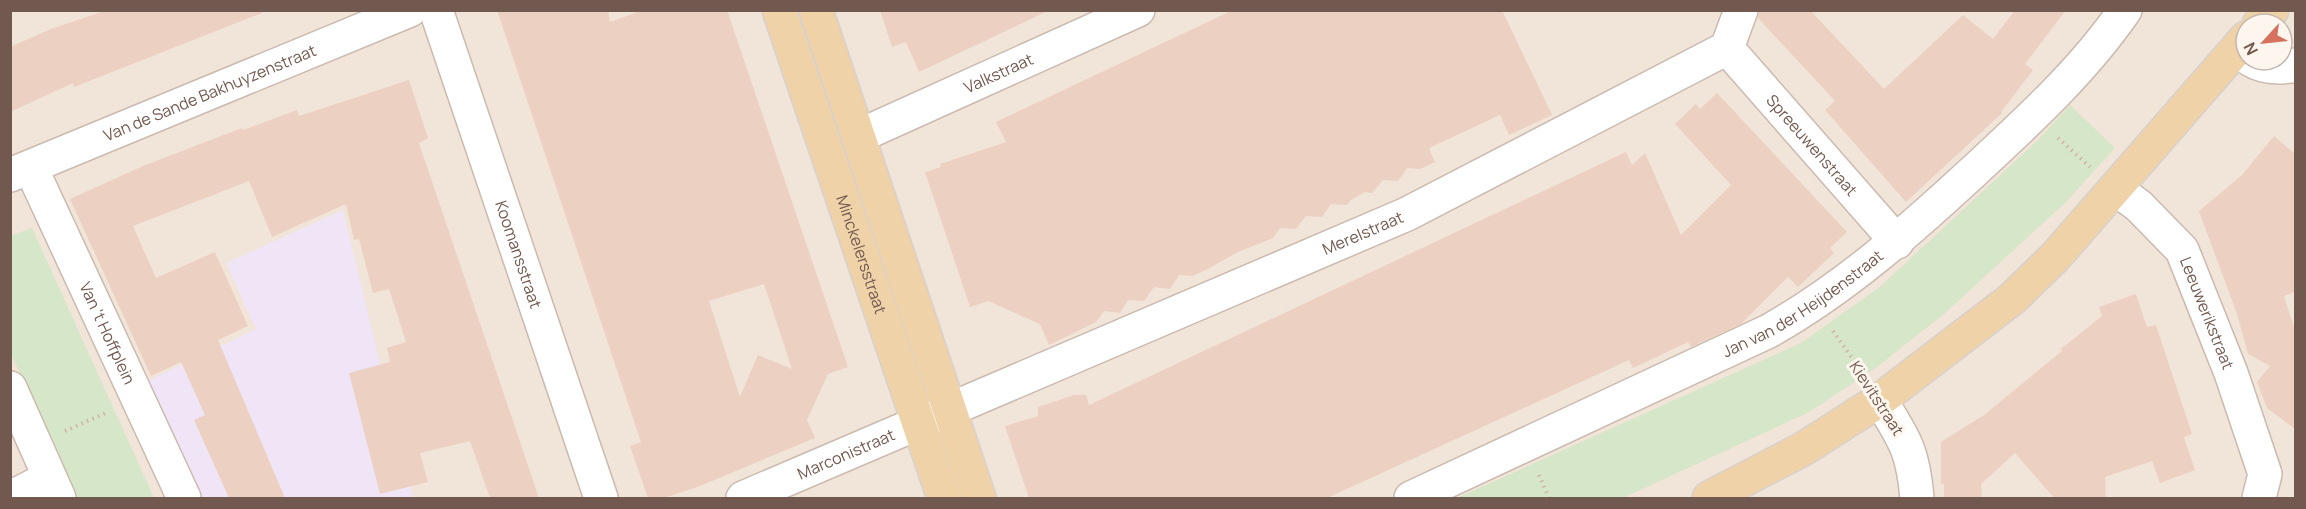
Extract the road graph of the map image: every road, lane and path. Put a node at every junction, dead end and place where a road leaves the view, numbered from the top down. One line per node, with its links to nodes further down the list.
1 (410, 10): 12 (street, Van de Sande Bakhuyzenstraat)
2 (436, 10): 25 (street, Koomansstraat)
3 (779, 10): 20 (main road, Minckelersstraat)
4 (816, 10): 11 (main road, Minckelersstraat)
5 (1137, 10): 11 (street, Valkstraat)
6 (1741, 10): 8 (street)
7 (2125, 10): 10 (street, Jan van der Heijdenstraat)
8 (1727, 48): 14 (street, Spreeuwenstraat); 19 (street, Merelstraat)
9 (2234, 57): 13 (main road)
10 (2032, 116): 13 (path); 14 (street, Jan van der Heijdenstraat)
11 (859, 136): 19 (main road, Minckelersstraat)
12 (20, 171): 17 (street, Van 't Hoffplein)
13 (2116, 189): 18 (main road); 32 (street, Leeuwerikstraat)
14 (1897, 242): 15 (street, Jan van der Heijdenstraat)
15 (1814, 306): 18 (path, Kievitstraat); 29 (street, Jan van der Heijdenstraat)
16 (10, 388): 21 (street)
17 (139, 399): 21 (path); 24 (street, Van 't Hoffplein)
18 (1880, 400): 30 (main road); 31 (street, Kievitstraat)
19 (950, 411): 20 (street, Marconistraat); 28 (main road, Minckelersstraat)
20 (919, 423): 26 (street, Marconistraat); 27 (main road, Minckelersstraat)
21 (34, 444): 22 (street)
22 (54, 488): 23 (street)
23 (10, 498)
24 (184, 498)
25 (601, 498)
26 (743, 498)
27 (944, 498)
28 (979, 498)
29 (1411, 498)
30 (1709, 498)
31 (1917, 498)
32 (2259, 498)

